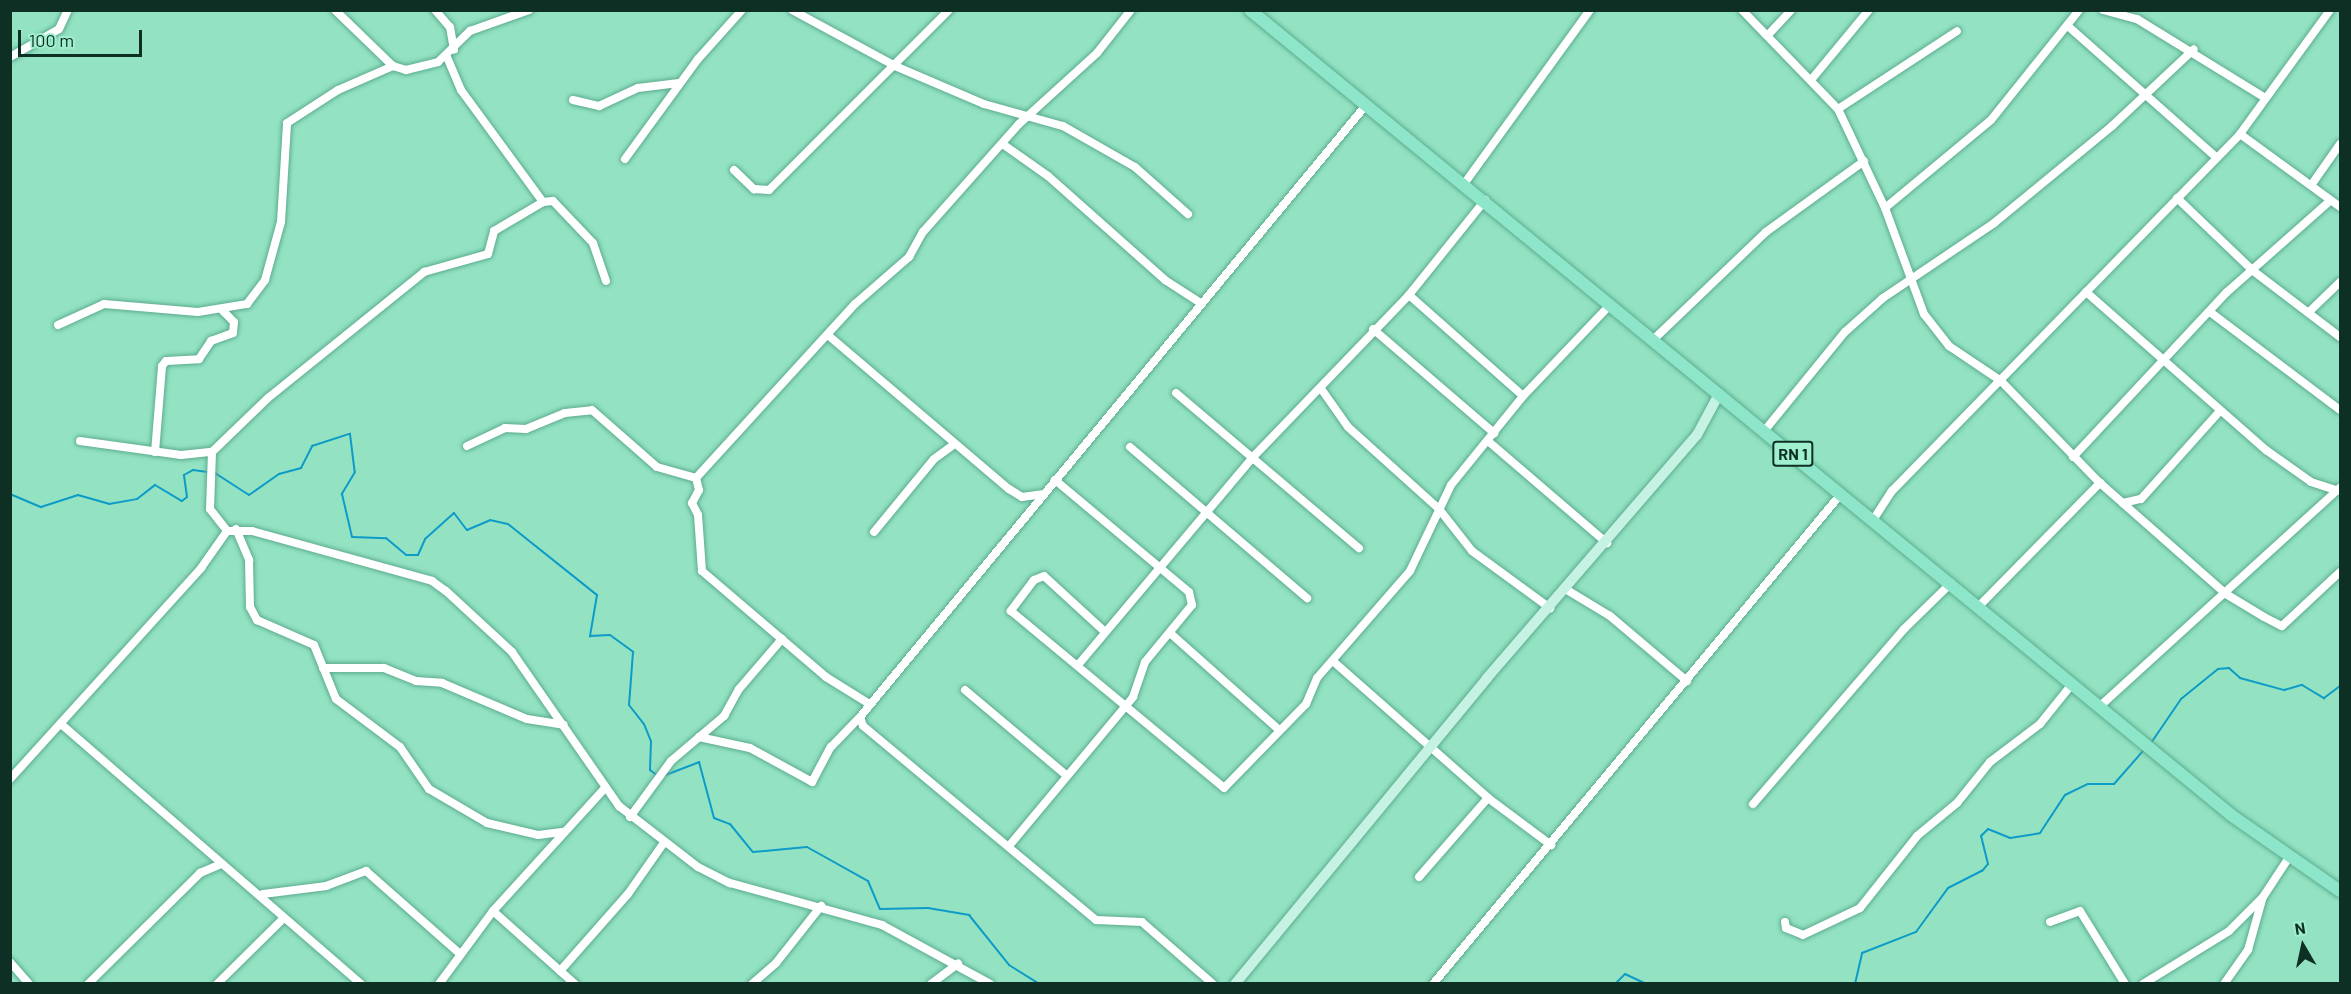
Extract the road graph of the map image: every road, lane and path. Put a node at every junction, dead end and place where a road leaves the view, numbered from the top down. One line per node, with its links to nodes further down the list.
1 (68, 10): 22 (street)
2 (335, 10): 24 (street)
3 (435, 10): 20 (street)
4 (529, 10): 20 (street)
5 (742, 10): 27 (street)
6 (792, 10): 25 (street)
7 (949, 10): 25 (street)
8 (1131, 10): 33 (street)
9 (1250, 10): 31 (main road, RN 1)
10 (1590, 10): 41 (street)
11 (1742, 10): 19 (street)
12 (1791, 10): 19 (street)
13 (1869, 10): 26 (street)
14 (2079, 10): 17 (street)
15 (2103, 10): 21 (street)
16 (2330, 10): 29 (street)
17 (2069, 27): 28 (street); 48 (street)
18 (1957, 32): 32 (street)
19 (1768, 35): 26 (street)
20 (454, 50): 23 (street)
21 (2194, 50): 28 (street); 29 (street)
22 (10, 57)
23 (447, 57): 24 (street); 46 (street)
24 (393, 66): 58 (street)
25 (895, 66): 33 (street); 40 (street)
26 (1810, 80): 32 (street)
27 (679, 83): 30 (street); 38 (street)
28 (2149, 93): 37 (street); 52 (street)
29 (2264, 97): 34 (street)
30 (573, 100)
31 (1366, 104): 41 (main road, RN 1); 56 (street)
32 (1838, 109): 39 (street)
33 (1030, 115): 36 (street); 49 (street)
34 (2240, 134): 37 (street); 42 (street)
35 (2340, 144): 42 (street)
36 (1004, 145): 56 (street); 63 (street)
37 (2215, 156): 43 (street)
38 (625, 159)
39 (1864, 161): 48 (street); 65 (street)
40 (734, 170)
41 (1464, 184): 44 (main road, RN 1)
42 (2313, 184): 45 (street)
43 (2177, 198): 50 (street); 54 (street)
44 (1485, 200): 55 (street); 57 (main road, RN 1)
45 (2330, 201): 47 (street); 50 (street)
46 (543, 202): 51 (street); 81 (street)
47 (2340, 207)
48 (1885, 208): 52 (street)
49 (1188, 214)
50 (2252, 270): 59 (street); 60 (street)
51 (606, 281)
52 (1911, 282): 67 (street); 74 (street)
53 (2340, 282): 60 (street)
54 (2086, 292): 66 (street); 67 (street)
55 (1409, 295): 62 (street); 71 (street)
56 (1202, 304): 85 (street)
57 (1610, 305): 65 (main road, RN 1); 71 (street)
58 (223, 311): 61 (street); 80 (street)
59 (2210, 312): 66 (street); 72 (street)
60 (2309, 312): 64 (street)
61 (58, 324)
62 (1373, 329): 68 (street); 75 (street)
63 (829, 336): 78 (street); 84 (street)
64 (2340, 337)
65 (1653, 340): 70 (main road, RN 1)
66 (2162, 360): 73 (street); 83 (street)
67 (2001, 381): 83 (street); 93 (street)
68 (1322, 390): 82 (street); 91 (street)
69 (1176, 393): 82 (street)
70 (1719, 394): 74 (main road, RN 1); 96 (street)
71 (1523, 396): 75 (street)
72 (2340, 410)
73 (2219, 412): 87 (street); 90 (street)
74 (1765, 430): 89 (main road, RN 1)
75 (1491, 437): 91 (street); 96 (street)
76 (80, 441): 80 (street)
77 (467, 446): 84 (street)
78 (952, 446): 88 (street); 95 (street)
79 (1130, 447): 92 (street)
80 (155, 452): 81 (street)
81 (212, 452): 94 (street)
82 (1255, 455): 92 (street); 97 (street)
83 (2073, 457): 86 (street)
84 (696, 478): 108 (street)
85 (1055, 480): 88 (street); 98 (street)
86 (2100, 483): 90 (street); 104 (street)
87 (2339, 489): 102 (street)
88 (1044, 494): 115 (street)
89 (1841, 494): 93 (main road, RN 1); 112 (street)
90 (2123, 503): 102 (street)
91 (1439, 509): 105 (street); 109 (street)
92 (1208, 511): 98 (street); 103 (street)
93 (1873, 520): 100 (main road, RN 1)
94 (232, 530): 111 (street); 119 (street); 120 (street)
95 (874, 532)
96 (1607, 543): 101 (street)
97 (1359, 548)
98 (1160, 567): 106 (street); 107 (street)
99 (2340, 572): 102 (street)
100 (1951, 583): 104 (main road, RN 1); 128 (street)
101 (1567, 590): 105 (street); 112 (street)
102 (2226, 594): 117 (street)
103 (1306, 598)
104 (1979, 606): 113 (main road, RN 1)
105 (1550, 608): 123 (street)
106 (1104, 631): 110 (street); 110 (street)
107 (1170, 633): 116 (street); 121 (street)
108 (782, 639): 115 (street); 122 (street)
109 (1334, 662): 121 (street); 123 (street)
110 (1078, 665): 116 (street)
111 (324, 668): 120 (street); 130 (street)
112 (1688, 681): 132 (street)
113 (2072, 684): 117 (main road, RN 1); 143 (street)
114 (965, 690): 124 (street)
115 (868, 703): 118 (street)
116 (1125, 707): 121 (street); 124 (street)
117 (2099, 708): 134 (main road, RN 1)
118 (860, 717): 122 (street); 133 (street)
119 (61, 724): 125 (street); 135 (street)
120 (564, 725): 126 (street)
121 (1277, 728)
122 (699, 737): 129 (street)
123 (1432, 748): 127 (street); 159 (street)
124 (1067, 776): 133 (street)
125 (10, 779)
126 (605, 788): 129 (street); 130 (street)
127 (1488, 798): 132 (street); 136 (street)
128 (1753, 804)
129 (630, 817): 131 (street)
130 (564, 832): 141 (street)
131 (663, 844): 140 (street); 148 (street)
132 (1551, 845): 160 (street)
133 (1009, 846): 158 (street)
134 (2288, 859): 137 (main road, RN 1); 139 (street)
135 (219, 865): 138 (street); 150 (street)
136 (1419, 877)
137 (2340, 891)
138 (263, 894): 142 (street); 145 (street)
139 (2263, 897): 162 (street); 163 (street)
140 (821, 906): 147 (street); 155 (street)
141 (493, 911): 145 (street); 148 (street)
142 (284, 919): 151 (street); 152 (street)
143 (1785, 921)
144 (2050, 922): 161 (street)
145 (459, 953): 153 (street)
146 (10, 962): 149 (street)
147 (958, 964): 156 (street); 157 (street)
148 (560, 971): 154 (street)
149 (29, 984)
150 (88, 984)
151 (217, 984)
152 (361, 984)
153 (439, 984)
154 (575, 984)
155 (752, 984)
156 (931, 984)
157 (990, 984)
158 (1213, 984)
159 (1234, 984)
160 (1432, 984)
161 (2125, 984)
162 (2144, 984)
163 (2224, 984)

